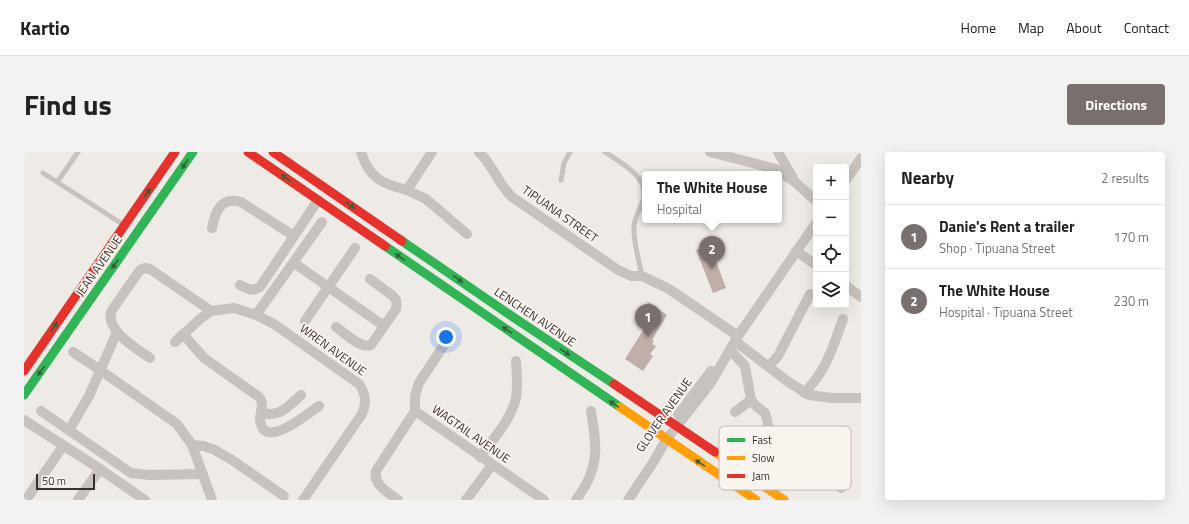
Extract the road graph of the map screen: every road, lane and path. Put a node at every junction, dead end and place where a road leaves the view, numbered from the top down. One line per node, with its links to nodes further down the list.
1 (78, 152): 21 (lane)
2 (175, 152): 30 (main road, JEAN AVENUE, one-way to 2)
3 (193, 152): 25 (main road, JEAN AVENUE, one-way to 25)
4 (248, 152): 26 (main road, one-way to 4)
5 (273, 152): 15 (main road, LENCHEN AVENUE)
6 (285, 152): 15 (lane)
7 (361, 152): 24 (street)
8 (432, 152): 24 (street)
9 (479, 152): 39 (street, TIPUANA STREET)
10 (570, 152): 20 (lane)
11 (605, 152): 23 (lane)
12 (710, 152): 16 (street)
13 (778, 152): 22 (street)
14 (861, 158): 19 (street)
15 (288, 162): 74 (main road, LENCHEN AVENUE, one-way to 74)
16 (778, 171)
17 (43, 172): 21 (lane)
18 (782, 174): 22 (street)
19 (849, 176)
20 (562, 180)
21 (58, 181): 30 (lane)
22 (795, 182): 27 (street)
23 (642, 184)
24 (407, 190): 33 (street)
25 (160, 198): 30 (main road); 64 (main road, JEAN AVENUE, one-way to 64)
26 (318, 200): 34 (street); 78 (main road, one-way to 26)
27 (815, 200)
28 (642, 204): 39 (lane)
29 (322, 222): 37 (street)
30 (124, 225): 62 (main road, JEAN AVENUE, one-way to 30)
31 (813, 227): 36 (street, GLOVER AVENUE)
32 (212, 228): 34 (street)
33 (467, 234)
34 (294, 236): 41 (street)
35 (355, 248): 42 (street)
36 (796, 251): 38 (street); 56 (street, GLOVER AVENUE)
37 (294, 263): 42 (street); 47 (street)
38 (813, 263)
39 (642, 276): 56 (street, TIPUANA STREET)
40 (370, 279): 50 (street)
41 (240, 285)
42 (329, 287): 49 (street); 50 (street)
43 (849, 288): 45 (street)
44 (810, 294): 60 (street)
45 (861, 297)
46 (211, 311): 47 (street, WREN AVENUE); 52 (street); 53 (street)
47 (256, 315): 95 (street, WREN AVENUE)
48 (844, 319): 63 (street)
49 (305, 321)
50 (384, 326): 51 (street)
51 (336, 327)
52 (117, 332): 58 (street); 61 (street)
53 (183, 334): 55 (street); 73 (street)
54 (450, 336): 70 (street, WAGTAIL AVENUE)
55 (175, 342)
56 (733, 345): 60 (street); 67 (street); 74 (street, GLOVER AVENUE)
57 (73, 352): 61 (street)
58 (150, 358)
59 (516, 361): 82 (street)
60 (769, 366): 63 (street)
61 (100, 370): 77 (street); 79 (street)
62 (24, 371)
63 (804, 393): 66 (street)
64 (24, 395)
65 (301, 395): 73 (street)
66 (861, 397)
67 (751, 400): 72 (street); 76 (street)
68 (319, 406): 73 (street)
69 (41, 411): 77 (street)
70 (415, 411): 82 (street, WAGTAIL AVENUE); 96 (street)
71 (591, 411): 99 (street)
72 (735, 412)
73 (260, 413)
74 (675, 424): 78 (street, GLOVER AVENUE); 81 (main road, LENCHEN AVENUE)
75 (26, 425): 80 (street)
76 (767, 426)
77 (69, 430): 85 (street)
78 (664, 439): 86 (main road, one-way to 78); 100 (street, GLOVER AVENUE); 101 (street, GLOVER AVENUE)
79 (192, 445): 85 (street); 90 (street)
80 (64, 446): 84 (street); 91 (street)
81 (719, 455)
82 (480, 457): 83 (street, WAGTAIL AVENUE)
83 (492, 465): 97 (street); 98 (street, WAGTAIL AVENUE)
84 (100, 469): 89 (street); 92 (street)
85 (203, 474): 94 (street)
86 (719, 475)
87 (741, 490): 102 (main road, one-way to 87)
88 (770, 490): 103 (main road, LENCHEN AVENUE)
89 (133, 496): 93 (street)
90 (284, 496)
91 (26, 500)
92 (78, 500)
93 (145, 500)
94 (212, 500)
95 (303, 500)
96 (398, 500)
97 (466, 500)
98 (544, 500)
99 (576, 500)
100 (621, 500)
101 (628, 500)
102 (756, 500)
103 (784, 500)

